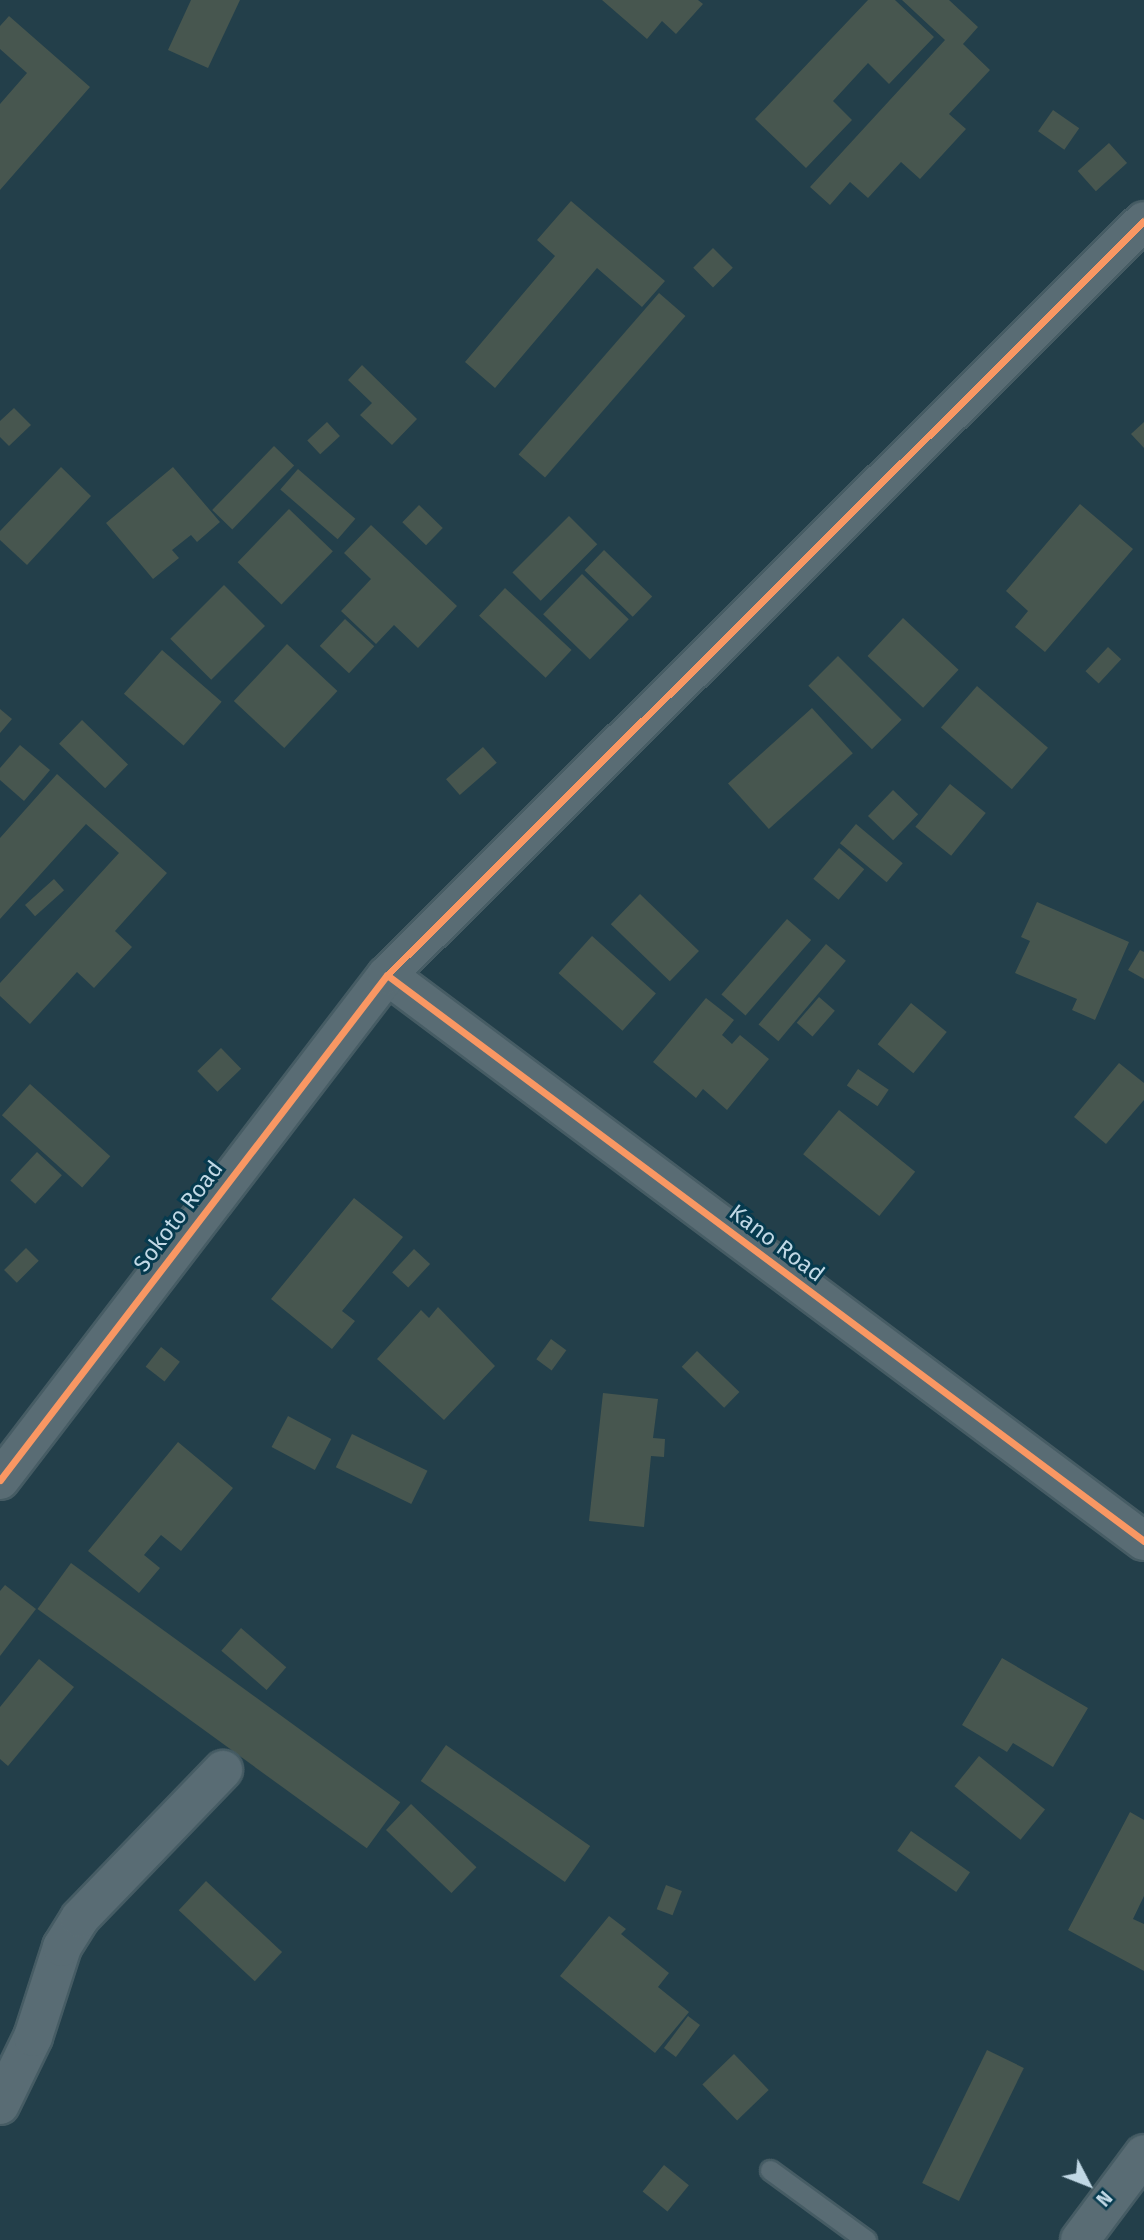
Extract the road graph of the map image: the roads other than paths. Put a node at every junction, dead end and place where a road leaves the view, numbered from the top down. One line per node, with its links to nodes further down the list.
1 (1144, 221): 2 (street, Sokoto Road)
2 (387, 975): 3 (street, Sokoto Road); 4 (street, Kano Road)
3 (0, 1480)
4 (1144, 1541)
5 (223, 1770): 6 (street)
6 (0, 2105)
7 (1144, 2154): 10 (street)
8 (770, 2170): 9 (lane)
9 (866, 2240)
10 (1080, 2240)

